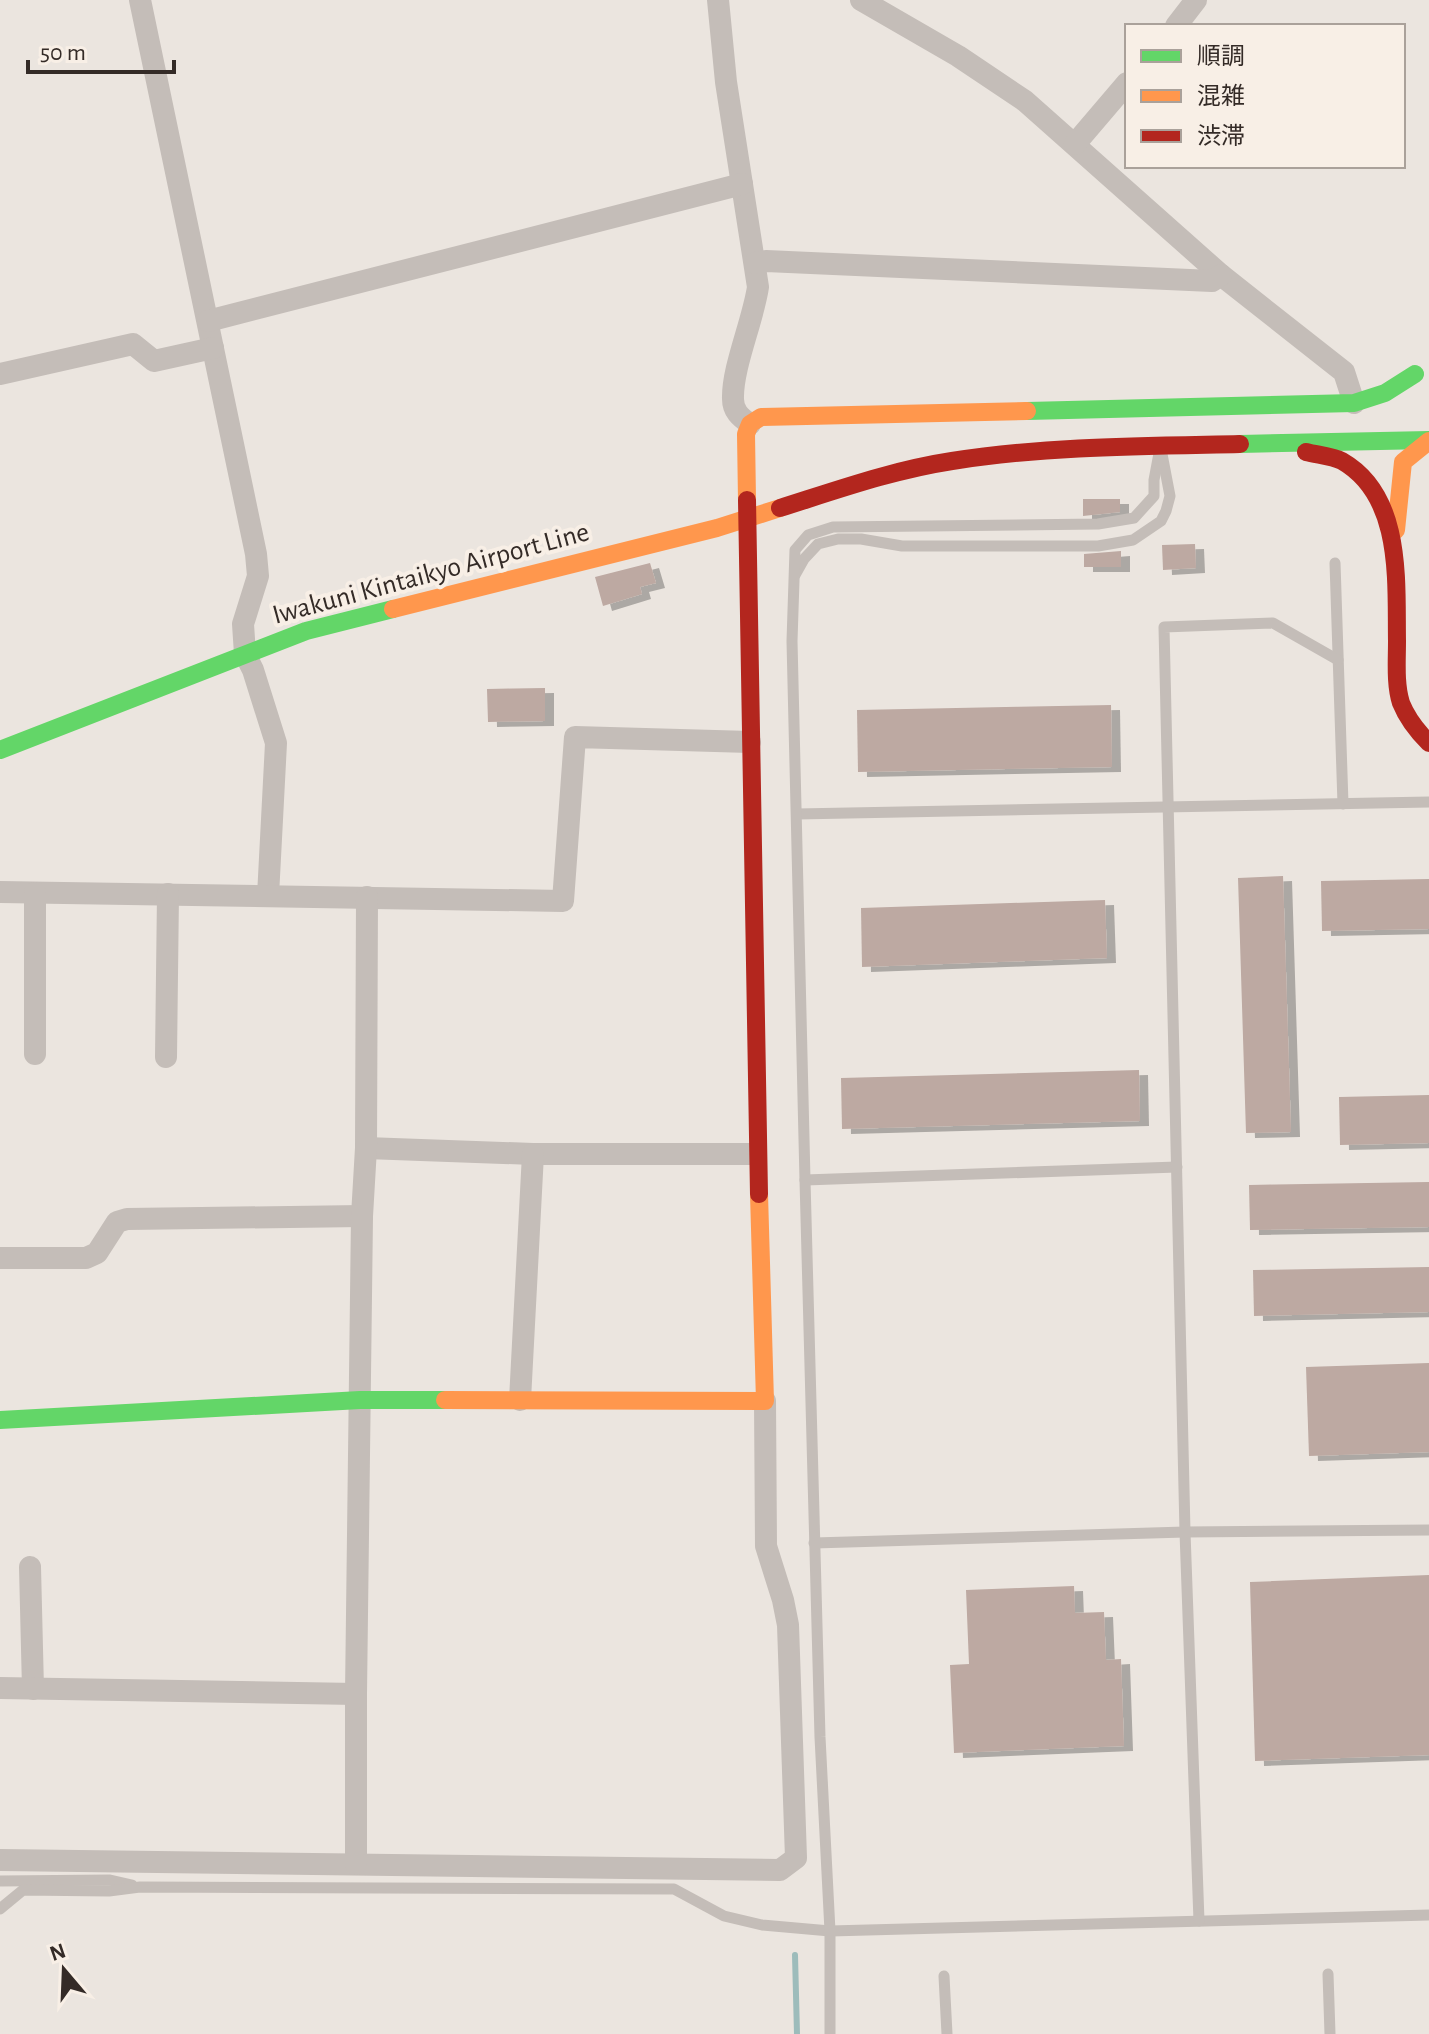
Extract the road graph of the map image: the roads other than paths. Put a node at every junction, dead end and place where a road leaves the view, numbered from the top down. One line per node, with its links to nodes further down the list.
1 (140, 0): 11 (street)
2 (718, 0): 8 (street)
3 (861, 0): 7 (street)
4 (1196, 0): 5 (street)
5 (1178, 24)
6 (1125, 85): 7 (street)
7 (1075, 144): 10 (street)
8 (742, 184): 9 (street); 11 (street)
9 (755, 263): 10 (street); 16 (street)
10 (1221, 275): 15 (street)
11 (208, 321): 12 (street)
12 (213, 348): 14 (street); 24 (street)
13 (1422, 366): 15 (street)
14 (0, 374)
15 (1354, 403): 16 (street)
16 (750, 424): 20 (street)
17 (1429, 441): 19 (street); 21 (street)
18 (1161, 446): 19 (street, Iwakuni Kintaikyo Airport Line); 20 (street, Iwakuni Kintaikyo Airport Line); 23 (lane); 23 (lane)
19 (1193, 446): 21 (street)
20 (747, 518): 24 (street, Iwakuni Kintaikyo Airport Line); 26 (street)
21 (1394, 560): 27 (street)
22 (1335, 563): 25 (lane)
23 (794, 577): 32 (lane)
24 (245, 654): 28 (street, Iwakuni Kintaikyo Airport Line); 36 (street)
25 (1338, 660): 30 (lane); 31 (lane)
26 (750, 742): 37 (street); 42 (street)
27 (1429, 743)
28 (0, 750)
29 (1429, 802): 30 (lane)
30 (1343, 804): 31 (lane)
31 (1169, 807): 32 (lane); 43 (lane)
32 (797, 814): 44 (lane)
33 (0, 892): 34 (street)
34 (35, 893): 35 (street); 38 (street)
35 (168, 894): 36 (street); 39 (street)
36 (268, 896): 37 (street)
37 (367, 897): 40 (street)
38 (35, 1054)
39 (166, 1057)
40 (366, 1148): 41 (street); 45 (street)
41 (533, 1154): 42 (street); 48 (street)
42 (756, 1154): 49 (street)
43 (1177, 1167): 44 (lane); 52 (lane)
44 (805, 1180): 53 (lane)
45 (362, 1216): 46 (street); 47 (street)
46 (0, 1258)
47 (360, 1400): 48 (street); 50 (street); 57 (street)
48 (520, 1400): 49 (street)
49 (765, 1401): 59 (street)
50 (0, 1420)
51 (1429, 1530): 52 (lane)
52 (1185, 1532): 53 (lane); 64 (lane)
53 (814, 1543): 65 (lane)
54 (30, 1567): 56 (street)
55 (0, 1688): 56 (street)
56 (33, 1689): 57 (street)
57 (356, 1694): 59 (street)
58 (0, 1860): 59 (street)
59 (356, 1864)
60 (0, 1881): 61 (lane)
61 (140, 1887): 62 (lane); 65 (lane)
62 (0, 1909)
63 (1429, 1915): 64 (lane)
64 (1199, 1921): 65 (lane)
65 (830, 1931): 68 (lane)
66 (1328, 1974): 70 (lane)
67 (944, 1976): 69 (lane)
68 (830, 2034)
69 (947, 2034)
70 (1330, 2034)

